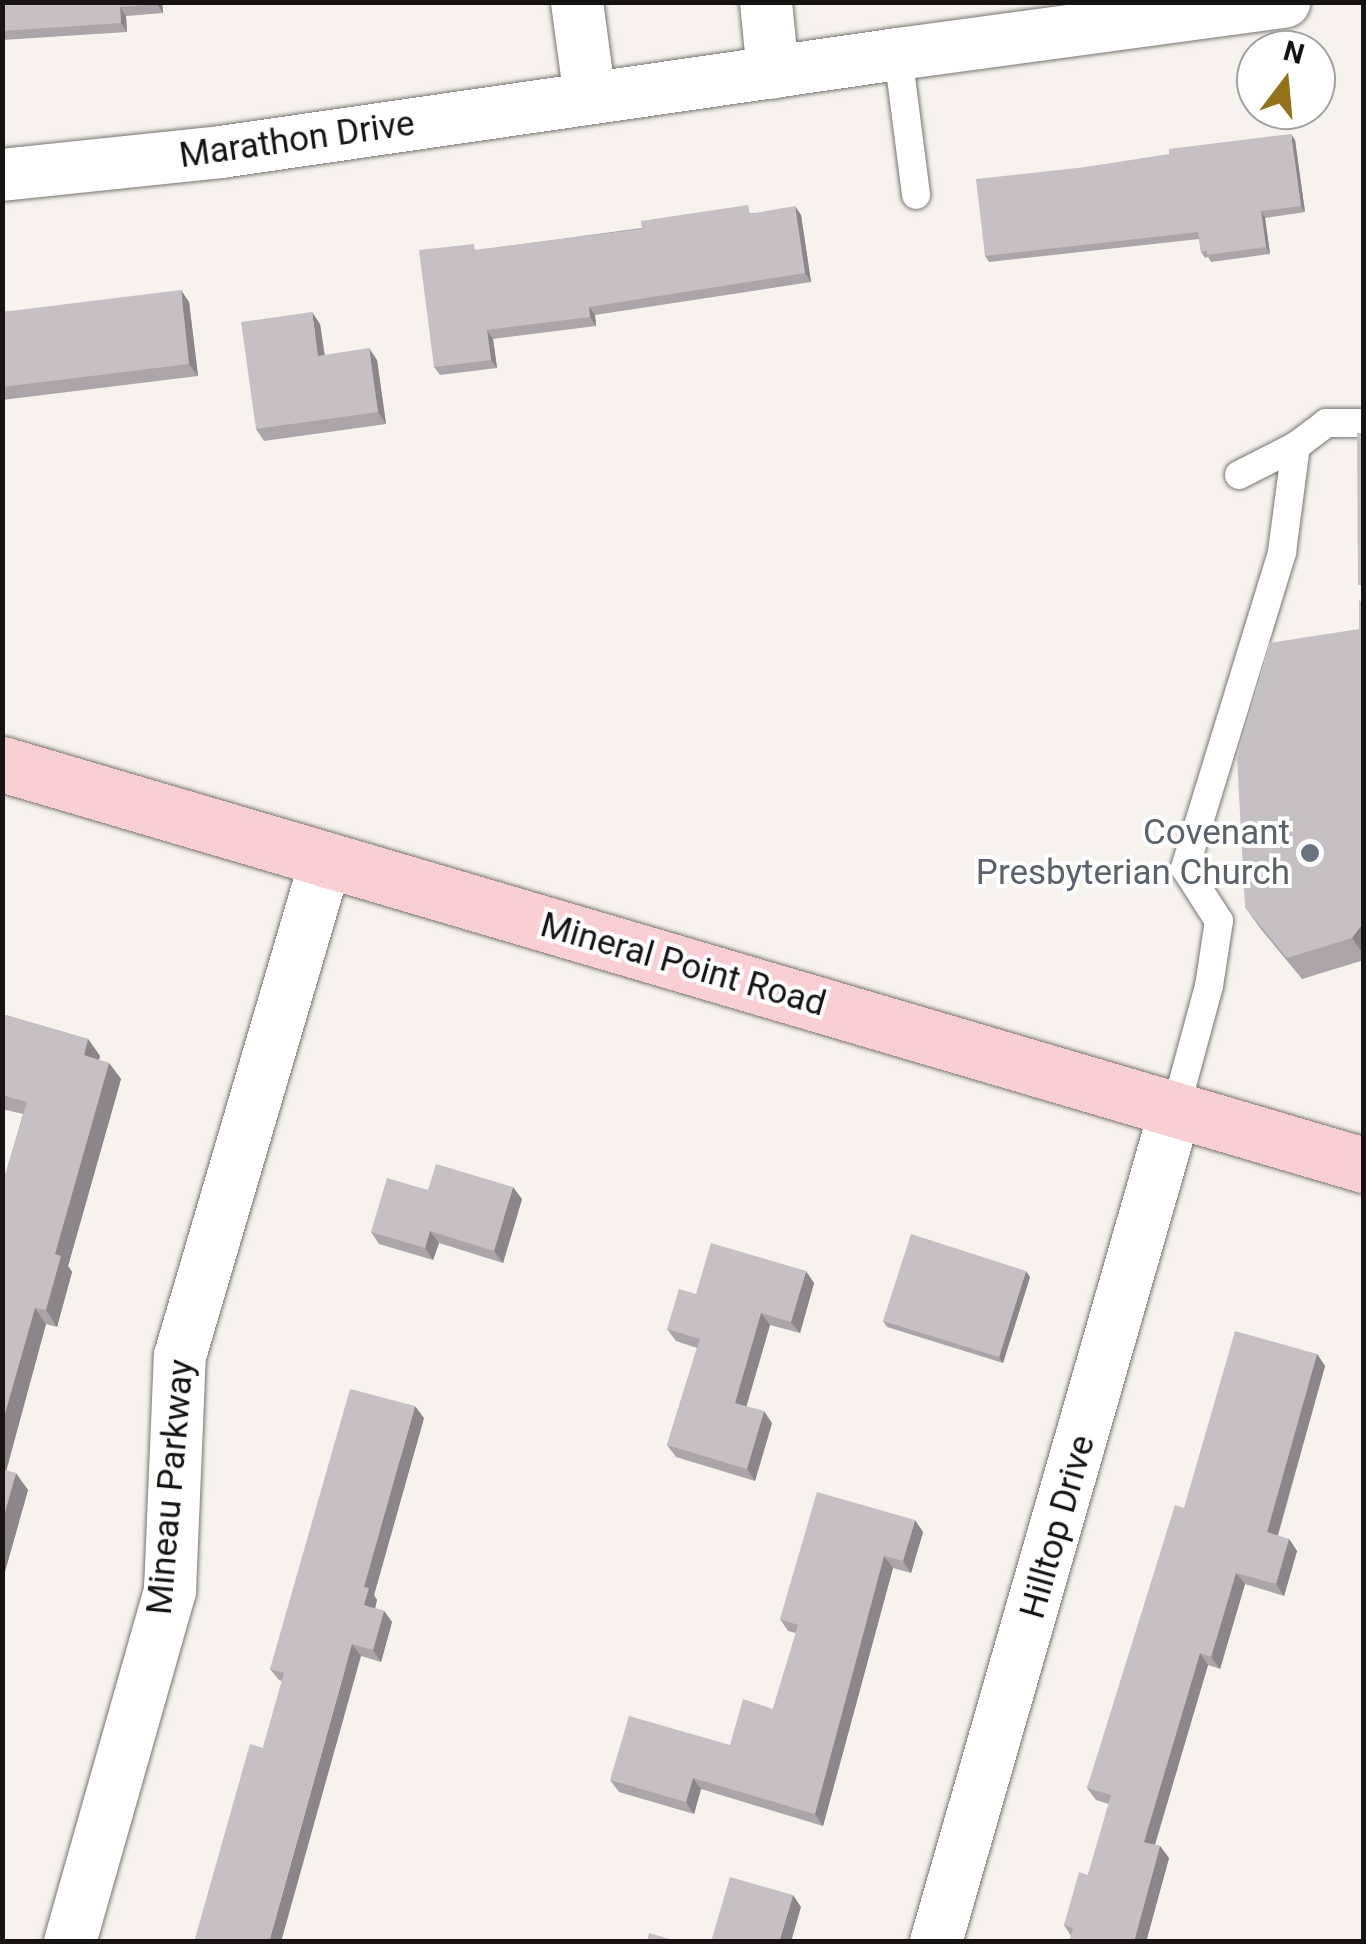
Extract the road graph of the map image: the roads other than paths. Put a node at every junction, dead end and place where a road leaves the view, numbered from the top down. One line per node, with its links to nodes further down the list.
1 (576, 2): 6 (street)
2 (766, 2): 5 (street)
3 (1285, 2): 4 (street, Marathon Drive)
4 (898, 54): 5 (street, Marathon Drive); 8 (lane)
5 (773, 73): 6 (street, Marathon Drive)
6 (590, 98): 7 (street, Marathon Drive)
7 (2, 175)
8 (916, 196)
9 (1364, 423): 10 (lane)
10 (1296, 446): 11 (lane); 14 (lane)
11 (1238, 474)
12 (2, 764): 13 (main road, Mineral Point Road)
13 (326, 860): 14 (main road, Mineral Point Road); 16 (street, Mineau Parkway)
14 (1175, 1111): 15 (main road, Mineral Point Road); 17 (street, Hilltop Drive)
15 (1364, 1165)
16 (70, 1942)
17 (936, 1942)

